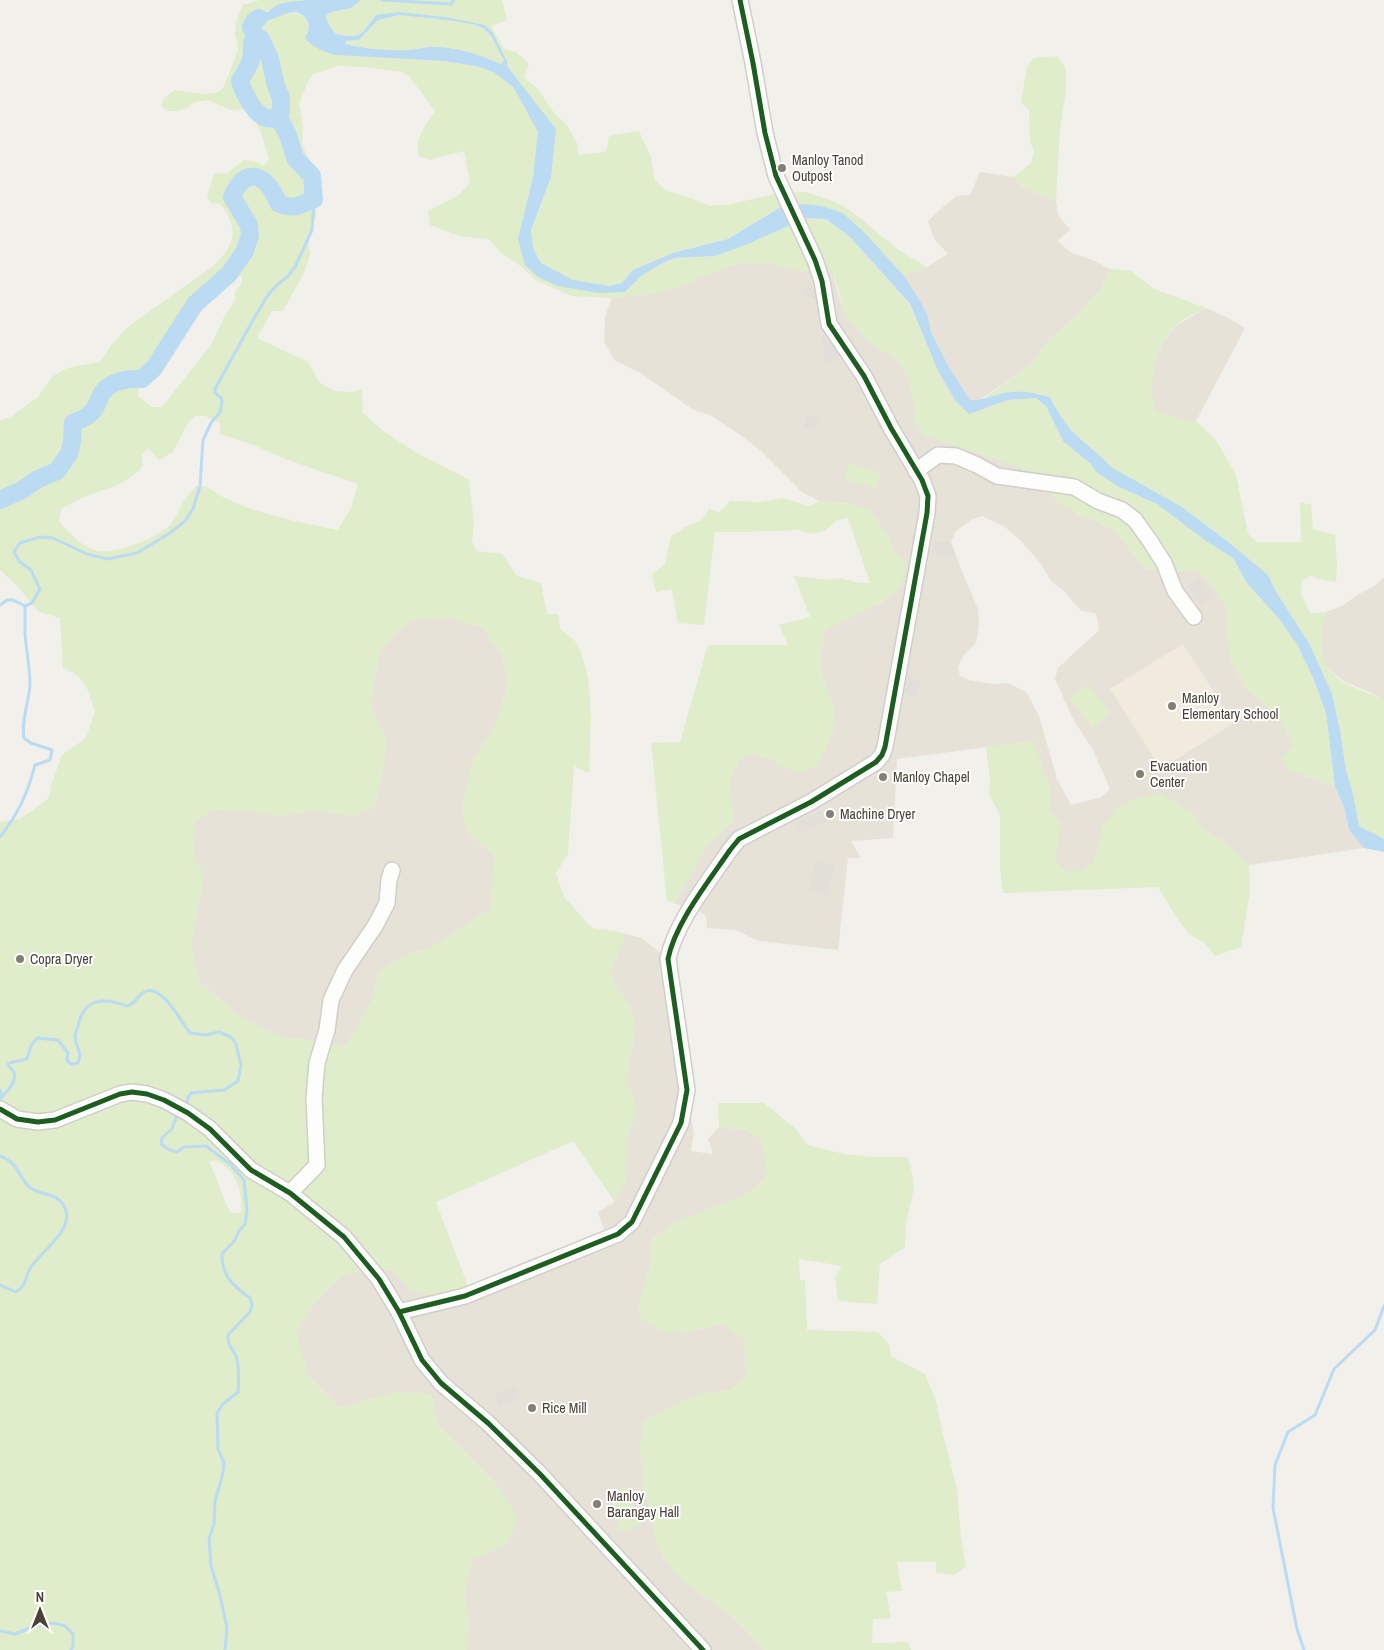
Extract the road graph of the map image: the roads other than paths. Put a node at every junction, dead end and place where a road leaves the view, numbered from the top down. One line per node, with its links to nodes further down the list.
1 (740, 0): 2 (street)
2 (916, 471): 3 (street); 7 (street)
3 (1194, 617)
4 (392, 870): 6 (street)
5 (0, 1109): 6 (street)
6 (290, 1194): 7 (street)
7 (399, 1312): 8 (street)
8 (704, 1650)

